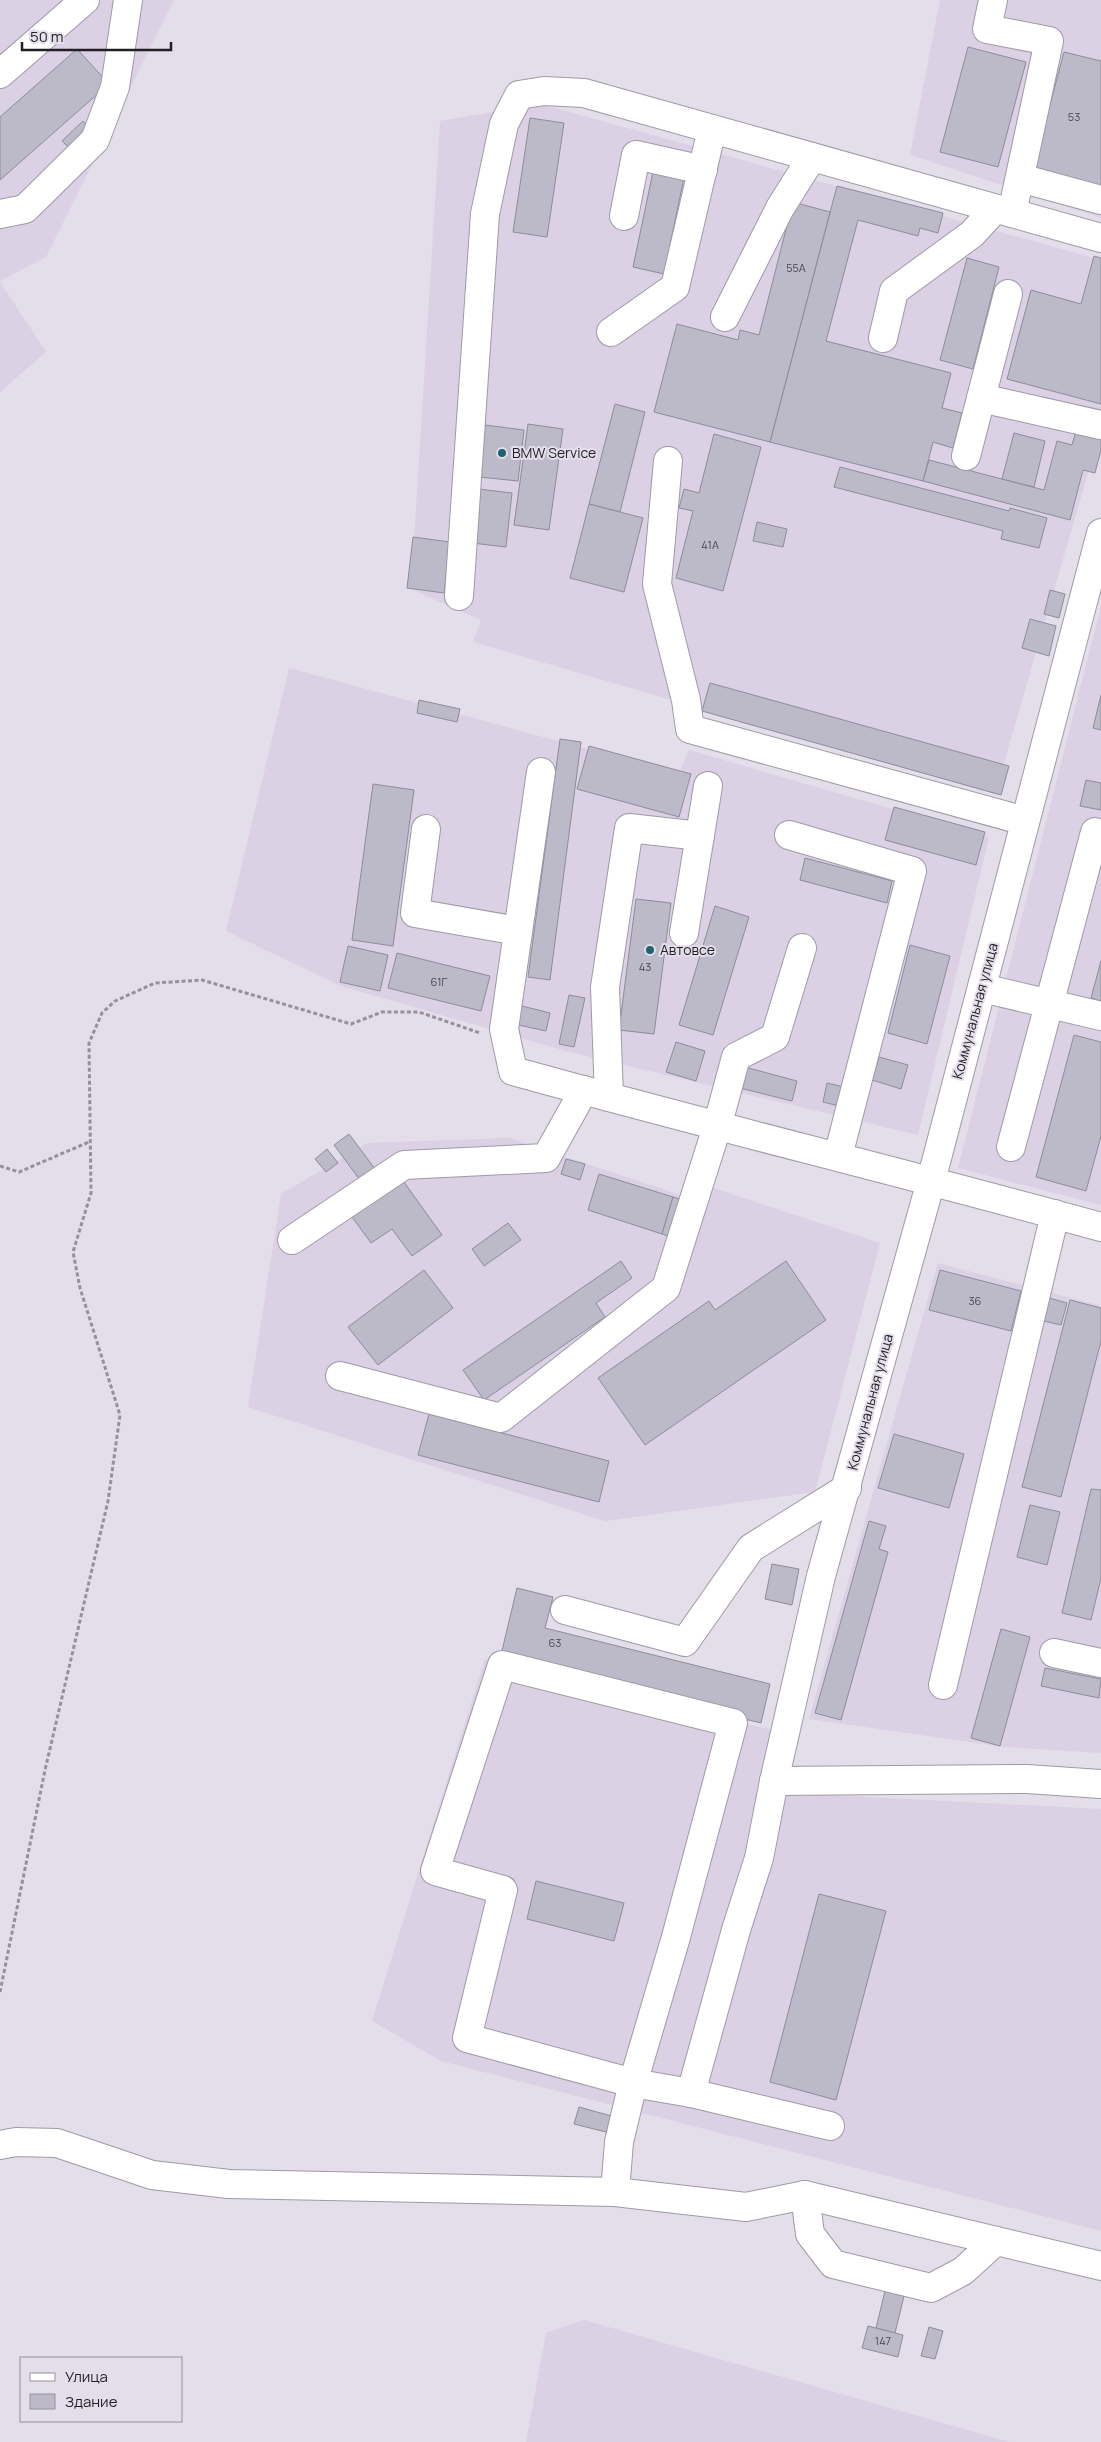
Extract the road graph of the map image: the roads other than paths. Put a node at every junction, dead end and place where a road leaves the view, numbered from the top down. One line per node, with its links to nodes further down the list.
1 (85, 0): 4 (street)
2 (128, 0): 11 (street)
3 (993, 0): 8 (street)
4 (0, 74)
5 (712, 129): 6 (street); 7 (street); 23 (street)
6 (812, 157): 10 (street); 15 (street)
7 (703, 170): 12 (street); 16 (street)
8 (1020, 178): 9 (street); 10 (street)
9 (1101, 200)
10 (1004, 211): 13 (street); 17 (street)
11 (0, 214)
12 (624, 216)
13 (1101, 238)
14 (1008, 294): 18 (street)
15 (725, 317)
16 (611, 332)
17 (883, 338)
18 (980, 398): 19 (street); 20 (street)
19 (1101, 426)
20 (966, 456)
21 (668, 461): 26 (street)
22 (1101, 533): 26 (street, Коммунальная улица)
23 (459, 596)
24 (541, 772): 31 (street)
25 (708, 786): 29 (street)
26 (1025, 821): 34 (street, Коммунальная улица)
27 (426, 829): 31 (street)
28 (1094, 832): 35 (street)
29 (700, 836): 32 (street); 37 (street)
30 (789, 836): 40 (street)
31 (518, 931): 37 (street)
32 (684, 933)
33 (802, 948): 38 (street)
34 (982, 988): 35 (street); 41 (street, Коммунальная улица)
35 (1049, 1004): 36 (street); 39 (street)
36 (1101, 1016)
37 (596, 1094): 38 (street); 44 (street)
38 (717, 1127): 40 (street); 45 (street)
39 (1011, 1147)
40 (838, 1156): 41 (street)
41 (931, 1181): 42 (street); 46 (street, Коммунальная улица)
42 (1055, 1214): 43 (street); 50 (street)
43 (1101, 1227)
44 (292, 1240)
45 (340, 1376)
46 (846, 1488): 47 (street); 51 (street, Коммунальная улица)
47 (565, 1610)
48 (1054, 1653): 49 (street)
49 (1101, 1663)
50 (943, 1685)
51 (774, 1781): 52 (street); 54 (street, Коммунальная улица)
52 (1101, 1784)
53 (633, 2083): 53 (street); 54 (street); 57 (street)
54 (691, 2093): 55 (street)
55 (830, 2126)
56 (0, 2145): 57 (street)
57 (615, 2192): 58 (street)
58 (805, 2195): 59 (street); 59 (street)
59 (996, 2241): 60 (street)
60 (1101, 2266)

